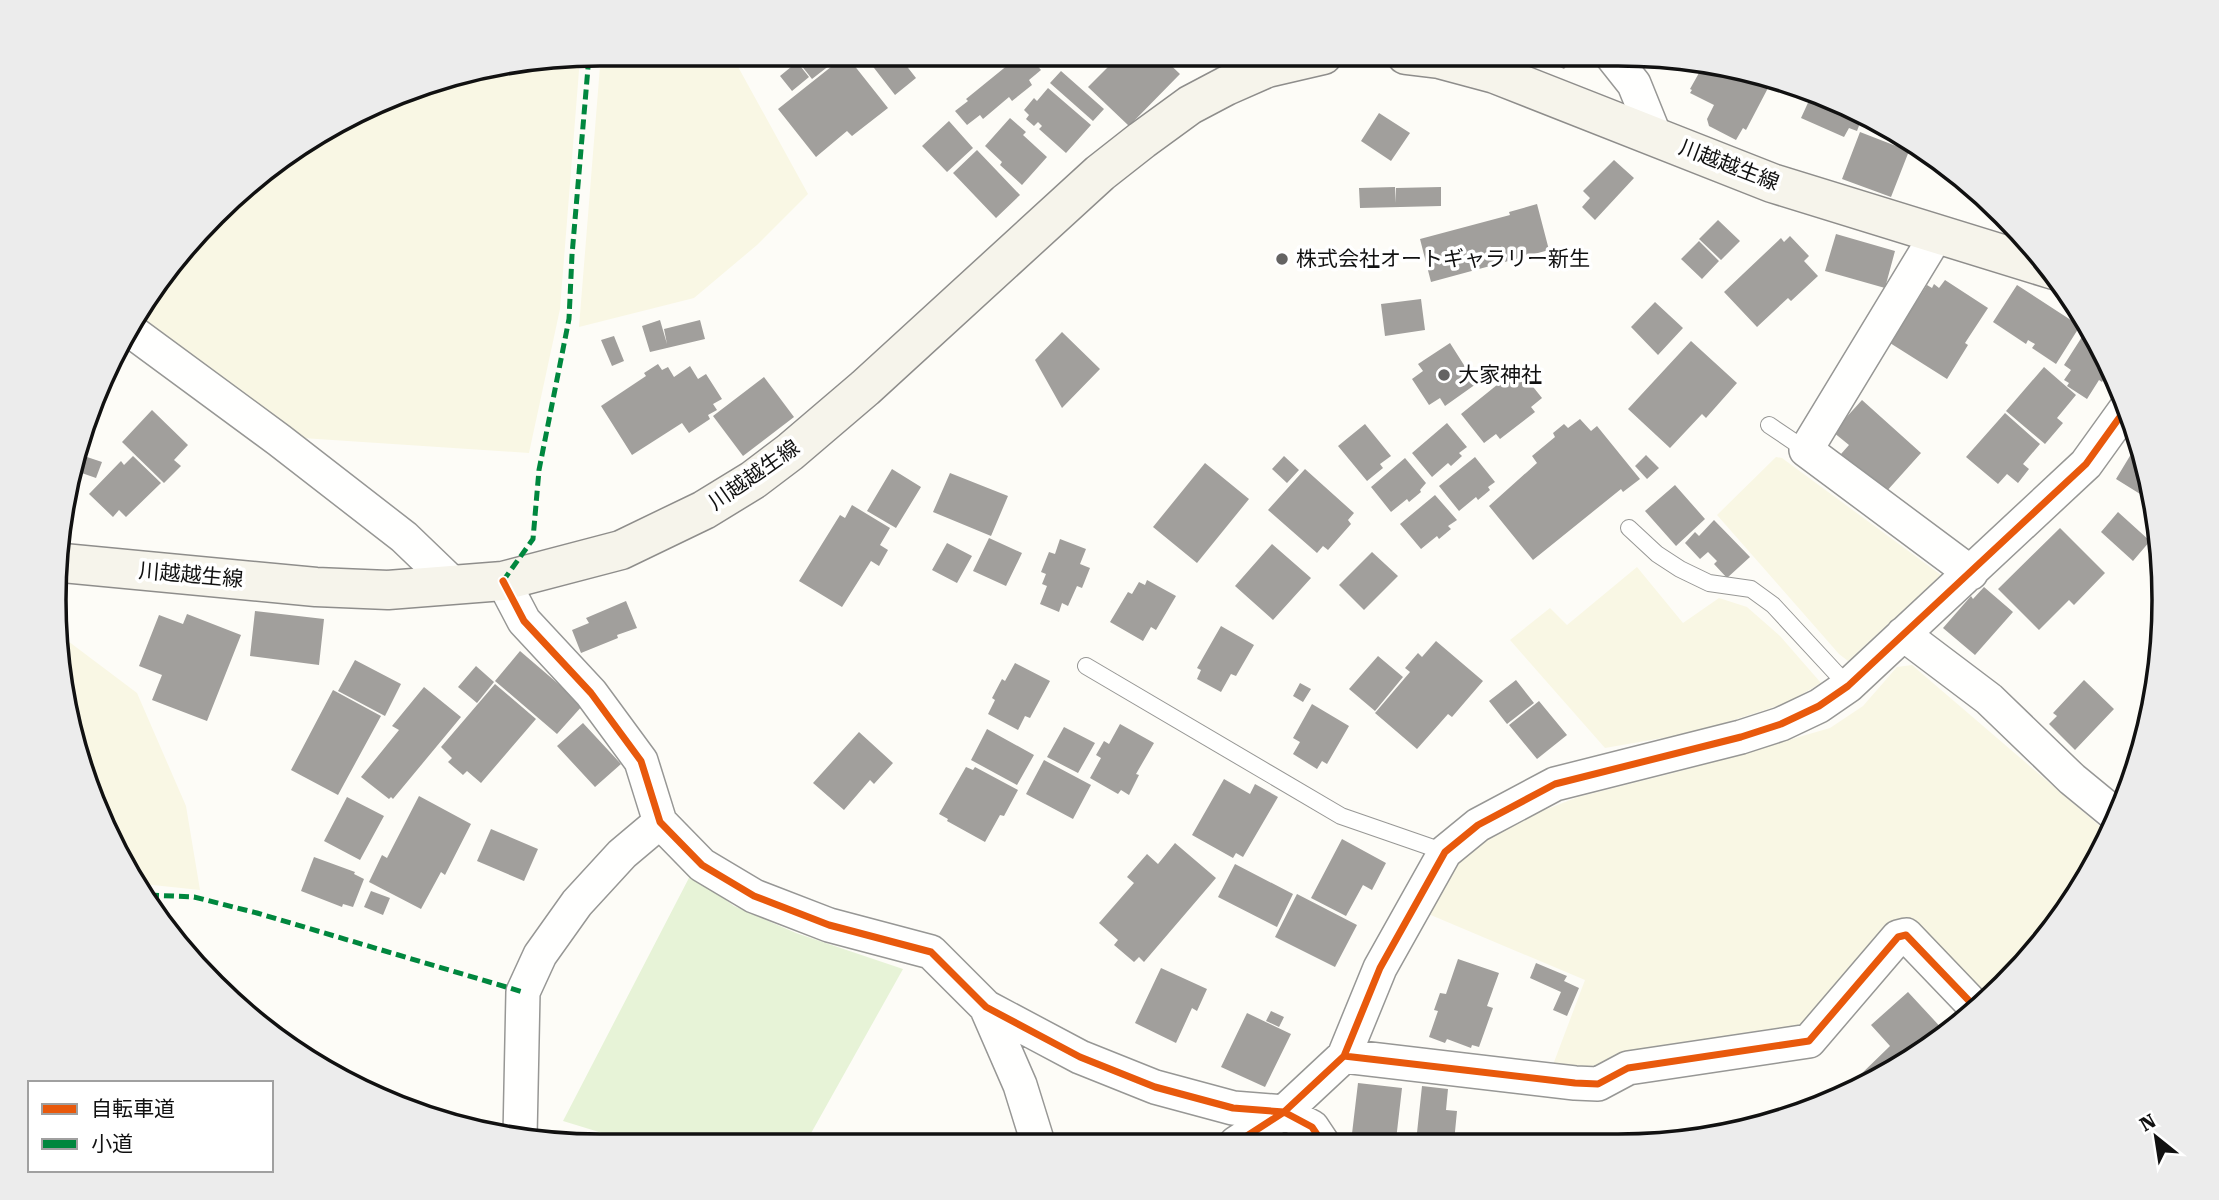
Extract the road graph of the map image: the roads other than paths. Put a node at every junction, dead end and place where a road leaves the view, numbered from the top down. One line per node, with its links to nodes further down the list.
1 (1259, 66): 14 (main road, 川越越生線)
2 (1465, 66): 4 (main road, 川越越生線)
3 (1620, 66): 4 (street)
4 (1655, 135): 5 (main road, 川越越生線)
5 (1937, 234): 6 (main road, 川越越生線); 10 (street)
6 (2033, 263)
7 (137, 335): 15 (street)
8 (2120, 417): 13 (street)
9 (1769, 425): 10 (lane)
10 (1806, 450): 13 (street)
11 (1629, 528): 18 (lane)
12 (68, 565): 15 (main road, 川越越生線)
13 (1971, 573): 16 (street)
14 (503, 581): 15 (main road, 川越越生線); 20 (street)
15 (455, 586)
16 (1903, 634): 18 (street); 19 (street)
17 (1086, 666): 21 (lane)
18 (1848, 686): 21 (street)
19 (2110, 809)
20 (660, 822): 23 (street); 26 (street)
21 (1445, 852): 24 (street)
22 (1970, 1002): 24 (street)
23 (986, 1007): 25 (street); 27 (street)
24 (1344, 1056): 25 (street)
25 (1284, 1112): 28 (street); 29 (street)
26 (520, 1127)
27 (1035, 1134)
28 (1250, 1134)
29 (1317, 1134)

